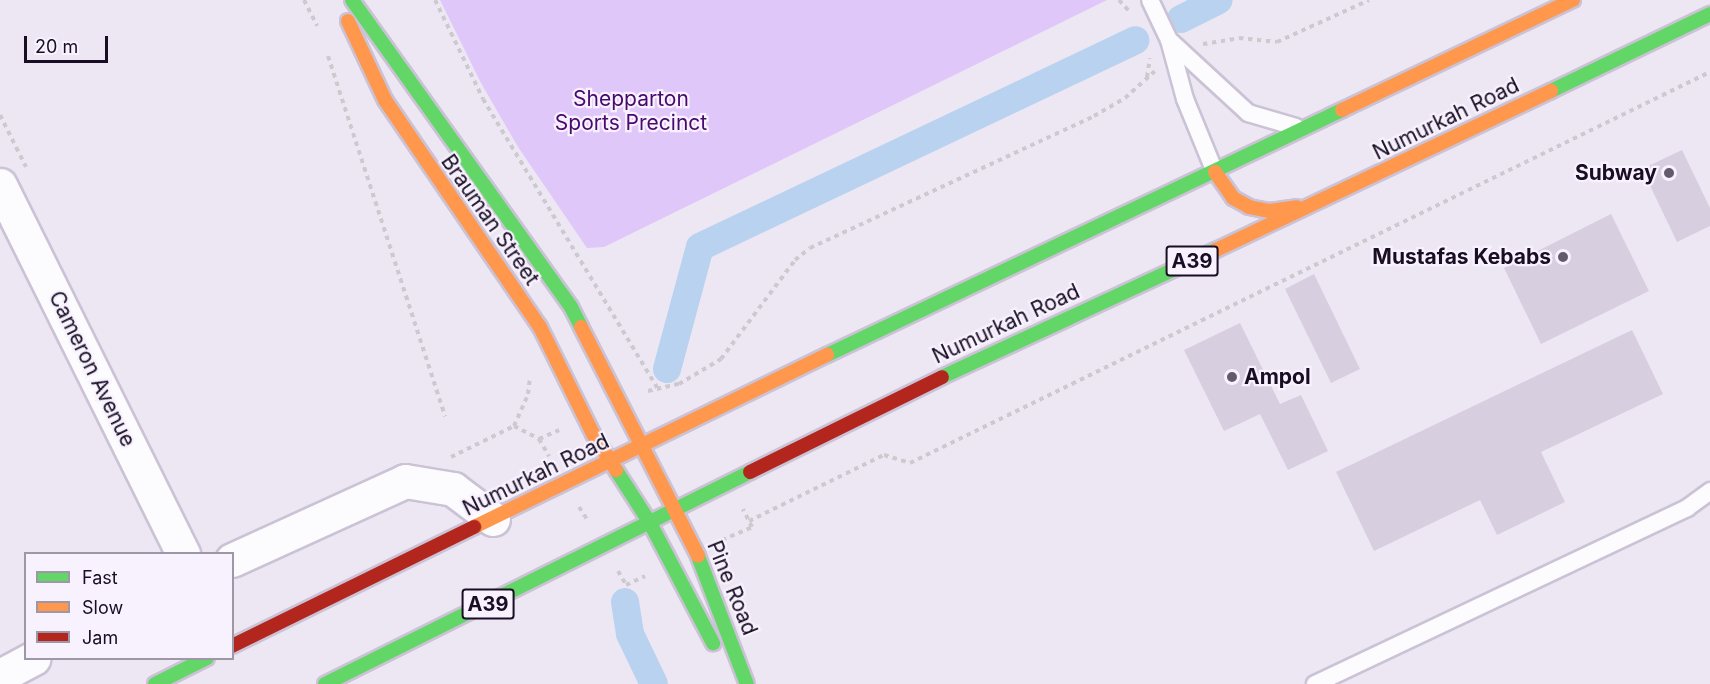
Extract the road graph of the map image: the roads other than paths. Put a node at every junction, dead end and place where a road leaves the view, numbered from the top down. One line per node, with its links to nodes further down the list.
1 (340, 0): 12 (main road, Brauman Street)
2 (352, 0): 11 (main road, Brauman Street)
3 (1573, 0): 7 (main road, Numurkah Road)
4 (1151, 3): 6 (lane)
5 (1710, 14): 10 (main road, Numurkah Road / A39)
6 (1178, 55): 7 (lane); 8 (lane)
7 (1308, 127): 8 (main road, Numurkah Road)
8 (1215, 172): 10 (main road); 13 (main road, Numurkah Road)
9 (0, 185): 19 (street, Cameron Avenue)
10 (1322, 202): 16 (main road, Numurkah Road / A39)
11 (571, 307): 12 (main road); 13 (main road, Brauman Street)
12 (540, 327): 14 (main road, Brauman Street)
13 (641, 447): 14 (main road, Numurkah Road); 16 (main road, Pine Road)
14 (609, 462): 17 (main road, Numurkah Road); 18 (main road, Pine Road)
15 (1710, 491): 29 (lane)
16 (674, 510): 18 (main road, Numurkah Road / A39); 28 (main road, Pine Road)
17 (493, 519): 20 (street); 21 (main road, Numurkah Road)
18 (650, 523): 26 (main road, Numurkah Road / A39); 27 (main road, Pine Road)
19 (182, 552)
20 (234, 559)
21 (234, 645)
22 (30, 660): 24 (street)
23 (203, 660): 25 (main road)
24 (0, 676)
25 (155, 684)
26 (326, 684)
27 (736, 684)
28 (747, 684)
29 (1315, 684)

